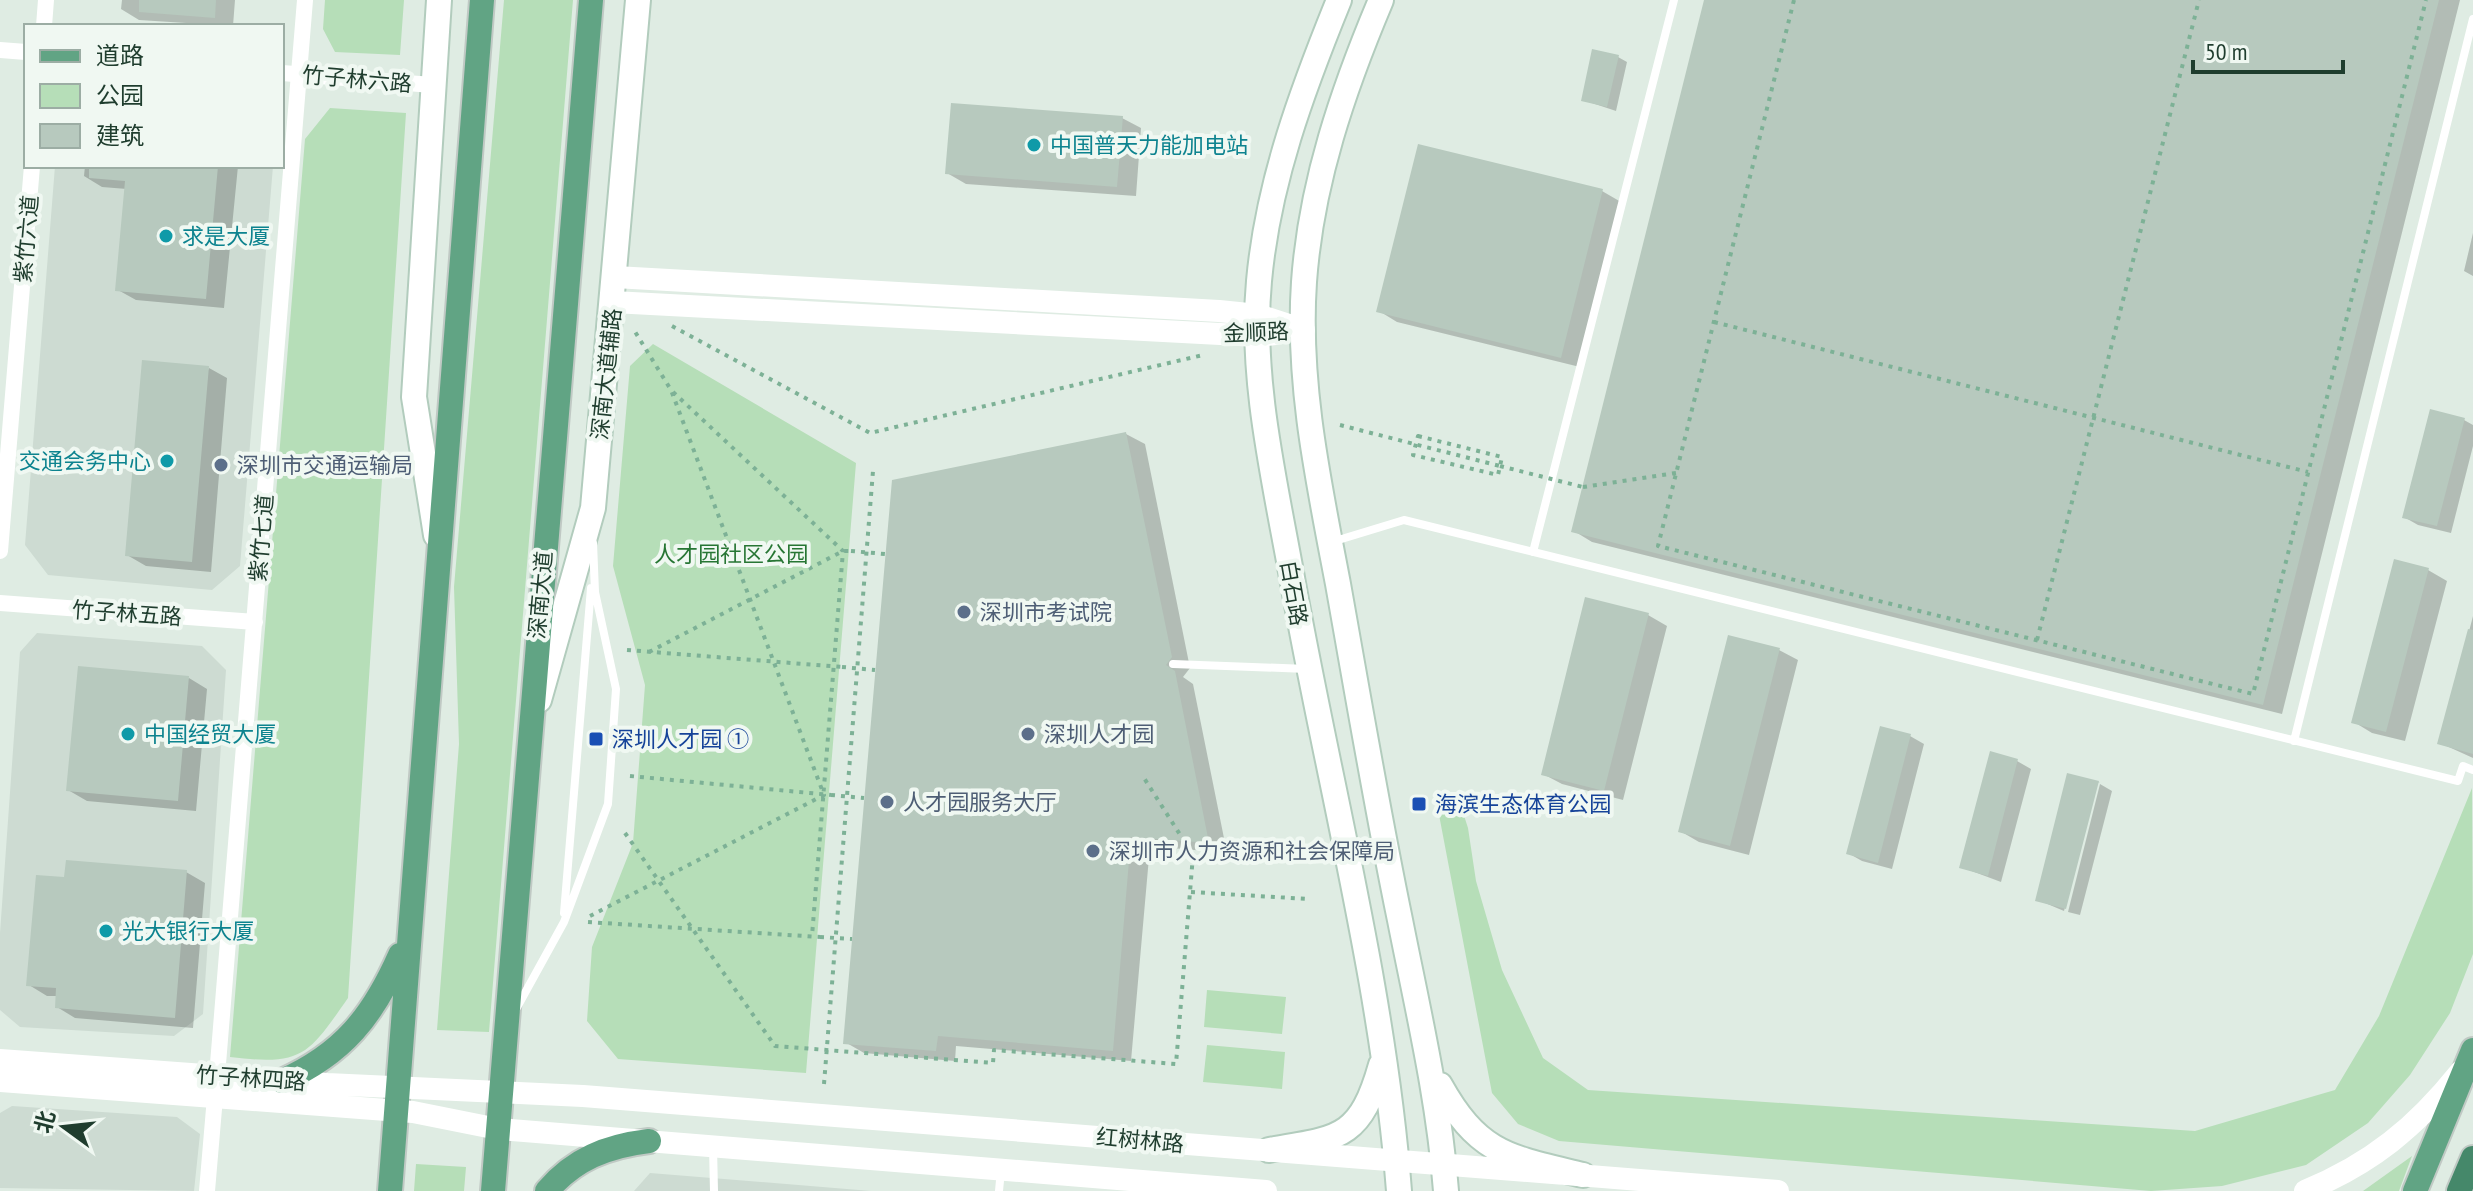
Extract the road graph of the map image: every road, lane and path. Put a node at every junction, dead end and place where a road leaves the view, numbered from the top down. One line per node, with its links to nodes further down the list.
1 (46, 0): 14 (street)
2 (305, 0): 17 (street, 紫竹七道)
3 (439, 0): 18 (main road)
4 (482, 0): 46 (main road)
5 (591, 0): 62 (main road, 深南大道)
6 (638, 0): 22 (main road, 深南大道辅路)
7 (1339, 0): 29 (main road, 白石路)
8 (1381, 0): 32 (main road, 白石路)
9 (1674, 0): 48 (lane)
10 (1794, 0): 27 (path)
11 (2199, 0): 35 (path)
12 (2426, 0): 41 (path)
13 (2473, 19): 63 (lane)
14 (44, 24)
15 (0, 50): 16 (street)
16 (24, 52)
17 (290, 74): 18 (street, 竹子林六路); 21 (street, 紫竹七道)
18 (432, 85): 46 (main road)
19 (32, 168): 45 (street, 紫竹六道)
20 (284, 168): 53 (street, 紫竹七道)
21 (284, 168)
22 (615, 277): 23 (street, 金顺路); 24 (main road, 深南大道辅路)
23 (899, 293): 25 (street, 金顺路); 26 (lane)
24 (613, 302): 26 (street, 金顺路); 43 (main road, 深南大道辅路)
25 (1131, 306): 29 (street, 金顺路); 30 (lane)
26 (899, 317): 30 (street, 金顺路)
27 (1714, 322): 35 (path); 42 (path)
28 (670, 324): 33 (path)
29 (1258, 326): 30 (street, 金顺路); 32 (street, 金顺路); 60 (main road, 白石路)
30 (1126, 329)
31 (634, 330): 34 (path)
32 (1304, 330): 44 (main road, 白石路)
33 (1213, 352)
34 (671, 390): 47 (path); 51 (path)
35 (2093, 417): 41 (path); 54 (path)
36 (1340, 425): 39 (path)
37 (1350, 430): 38 (path)
38 (1415, 447): 39 (path, bridge); 39 (path, bridge)
39 (1500, 466): 42 (path, bridge)
40 (873, 471): 79 (path)
41 (2308, 472): 54 (path)
42 (1676, 473): 54 (path)
43 (593, 508): 50 (lane); 62 (main road, 深南大道辅路)
44 (1330, 543): 48 (lane); 83 (main road, 白石路)
45 (0, 551)
46 (438, 551): 76 (main road)
47 (843, 551): 49 (path, bridge); 51 (path); 59 (path)
48 (1533, 552): 63 (lane)
49 (885, 554)
50 (593, 562): 73 (lane); 73 (lane)
51 (750, 599): 56 (path); 57 (path)
52 (0, 603): 53 (street, 竹子林五路)
53 (255, 622): 87 (street, 紫竹七道)
54 (2037, 640)
55 (627, 650): 56 (path)
56 (649, 652): 57 (path)
57 (774, 662): 59 (path); 67 (path)
58 (1173, 664): 60 (lane)
59 (834, 667): 61 (path, bridge); 67 (path)
60 (1308, 669): 80 (main road, 白石路)
61 (875, 670)
62 (528, 740): 78 (main road, 深南大道)
63 (2294, 741): 64 (lane)
64 (2473, 770)
65 (630, 776): 67 (path)
66 (1144, 778): 71 (path)
67 (824, 795): 68 (path, bridge); 70 (path); 75 (path)
68 (864, 798)
69 (625, 833): 70 (path)
70 (658, 881): 74 (path); 74 (path)
71 (1190, 892): 72 (path); 79 (path)
72 (1308, 899)
73 (564, 922): 78 (lane)
74 (692, 928): 75 (path); 79 (path)
75 (812, 936): 77 (path, bridge)
76 (407, 938): 85 (main road); 89 (main road)
77 (852, 939)
78 (507, 1025): 88 (main road, 深南大道)
79 (826, 1050): 86 (path)
80 (1384, 1055): 93 (main road); 95 (main road, 白石路)
81 (2470, 1056): 108 (street); 109 (main road)
82 (0, 1060): 87 (street, 竹子林四路)
83 (1433, 1072): 96 (main road, 白石路); 97 (main road)
84 (0, 1081): 87 (street, 竹子林四路)
85 (282, 1081): 87 (street, 竹子林四路); 89 (street, 竹子林四路)
86 (824, 1084)
87 (216, 1086): 89 (street, 竹子林四路); 100 (street, 紫竹七道)
88 (501, 1092): 89 (street, 竹子林四路); 90 (main road, 深南大道); 93 (street, 红树林路)
89 (396, 1099): 90 (street, 竹子林四路); 99 (main road)
90 (498, 1129): 91 (street, 红树林路); 101 (main road, 深南大道)
91 (649, 1141): 92 (street, 红树林路); 102 (main road)
92 (713, 1146): 98 (street, 红树林路); 103 (lane)
93 (1269, 1150): 95 (street, 红树林路)
94 (2473, 1158): 110 (highway)
95 (1396, 1159): 96 (street, 红树林路); 105 (main road, 白石路)
96 (1443, 1162): 97 (street, 红树林路); 106 (main road, 白石路)
97 (1583, 1175): 107 (street, 红树林路)
98 (1000, 1180): 104 (street, 红树林路)
99 (389, 1185)
100 (207, 1191)
101 (493, 1191)
102 (547, 1191)
103 (714, 1191)
104 (1266, 1191)
105 (1399, 1191)
106 (1446, 1191)
107 (1778, 1191)
108 (2305, 1191)
109 (2415, 1191)
110 (2459, 1191)

